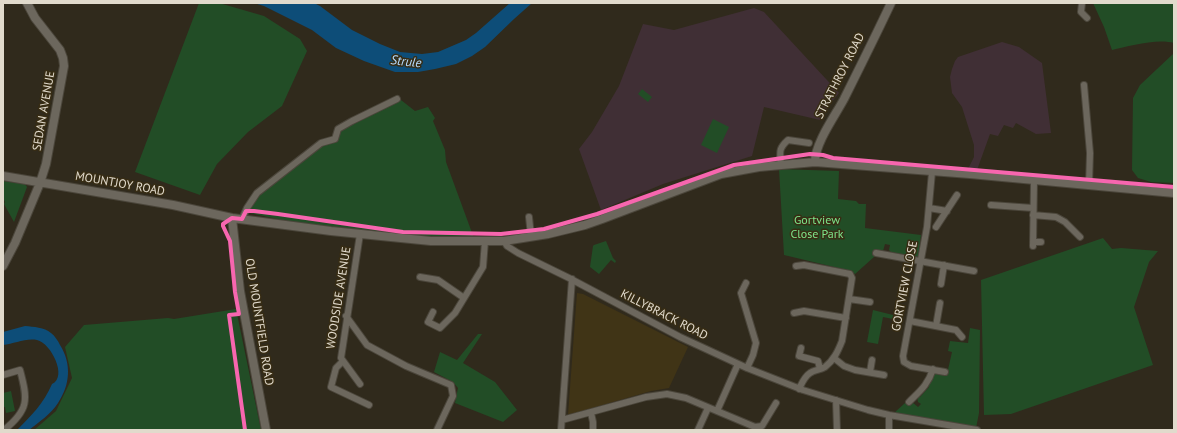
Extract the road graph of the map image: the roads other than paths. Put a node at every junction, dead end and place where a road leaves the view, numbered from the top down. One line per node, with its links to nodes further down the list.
1 (891, 3): 8 (main road, STRATHROY ROAD)
2 (1082, 3): 4 (street)
3 (28, 4): 13 (main road, SEDAN AVENUE)
4 (1087, 18)
5 (1084, 85): 14 (street)
6 (397, 99): 25 (street)
7 (809, 143): 9 (street)
8 (815, 162): 9 (main road, MOUNTJOY ROAD); 10 (main road, MOUNTJOY ROAD)
9 (780, 165): 28 (main road, MOUNTJOY ROAD)
10 (932, 172): 12 (main road, MOUNTJOY ROAD); 19 (street, GORTVIEW CLOSE)
11 (3, 176): 13 (main road, MOUNTJOY ROAD)
12 (1034, 180): 14 (main road, MOUNTJOY ROAD); 21 (street)
13 (40, 182): 24 (main road, MOUNTJOY ROAD); 38 (main road, SEDAN AVENUE)
14 (1089, 185): 15 (main road, MOUNTJOY ROAD)
15 (1174, 193)
16 (957, 195): 20 (street)
17 (991, 205): 18 (street)
18 (1003, 206): 21 (street); 22 (street)
19 (929, 208): 20 (street); 36 (street, GORTVIEW CLOSE)
20 (947, 211): 26 (street)
21 (1033, 211): 29 (street); 32 (street)
22 (1002, 214)
23 (529, 217): 28 (street)
24 (232, 218): 25 (main road, MOUNTJOY ROAD); 83 (main road, OLD MOUNTFIELD ROAD)
25 (242, 219): 27 (main road, MOUNTJOY ROAD)
26 (936, 227)
27 (360, 234): 30 (main road, MOUNTJOY ROAD); 51 (street, WOODSIDE AVENUE)
28 (531, 236): 31 (main road, MOUNTJOY ROAD)
29 (1076, 236)
30 (484, 241): 31 (main road, MOUNTJOY ROAD); 45 (street)
31 (504, 241): 42 (street, KILLYBRACK ROAD)
32 (1041, 242)
33 (887, 246): 35 (street)
34 (876, 253): 35 (street)
35 (886, 254): 36 (street)
36 (920, 261): 37 (street); 53 (street, GORTVIEW CLOSE)
37 (944, 265): 40 (street); 44 (street)
38 (3, 266)
39 (796, 266): 46 (street)
40 (974, 271)
41 (420, 277): 45 (street)
42 (572, 279): 60 (street, KILLYBRACK ROAD); 80 (street)
43 (746, 283): 61 (street)
44 (941, 284)
45 (464, 298): 49 (street)
46 (849, 299): 47 (street); 52 (street)
47 (870, 302)
48 (940, 303): 54 (street)
49 (433, 312)
50 (794, 313): 52 (street)
51 (346, 316): 59 (street, WOODSIDE AVENUE); 84 (street)
52 (846, 318): 57 (street)
53 (910, 321): 54 (street); 63 (street, GORTVIEW CLOSE)
54 (936, 326): 55 (street)
55 (962, 337)
56 (801, 348): 62 (street)
57 (834, 358): 62 (street); 64 (street)
58 (872, 360): 64 (street)
59 (342, 362): 68 (street, WOODSIDE AVENUE); 71 (street)
60 (738, 364): 61 (street, KILLYBRACK ROAD); 77 (street)
61 (747, 368): 69 (street, KILLYBRACK ROAD)
62 (820, 369): 69 (street)
63 (933, 369): 65 (street, GORTVIEW CLOSE); 74 (street)
64 (870, 372): 67 (street)
65 (945, 372)
66 (3, 375): 82 (street)
67 (884, 375)
68 (360, 384)
69 (799, 389): 72 (street, KILLYBRACK ROAD)
70 (356, 390): 71 (street)
71 (354, 398): 75 (street)
72 (836, 400): 79 (street, KILLYBRACK ROAD); 88 (street)
73 (776, 403): 81 (street)
74 (918, 404)
75 (369, 405)
76 (708, 408): 77 (street); 78 (street); 87 (street)
77 (717, 411): 81 (street)
78 (590, 413): 80 (street); 86 (street)
79 (889, 415): 89 (street); 90 (street, KILLYBRACK ROAD)
80 (562, 420): 85 (street)
81 (755, 429)
82 (4, 430)
83 (266, 430)
84 (437, 430)
85 (561, 430)
86 (593, 430)
87 (698, 430)
88 (837, 430)
89 (889, 430)
90 (977, 430)

